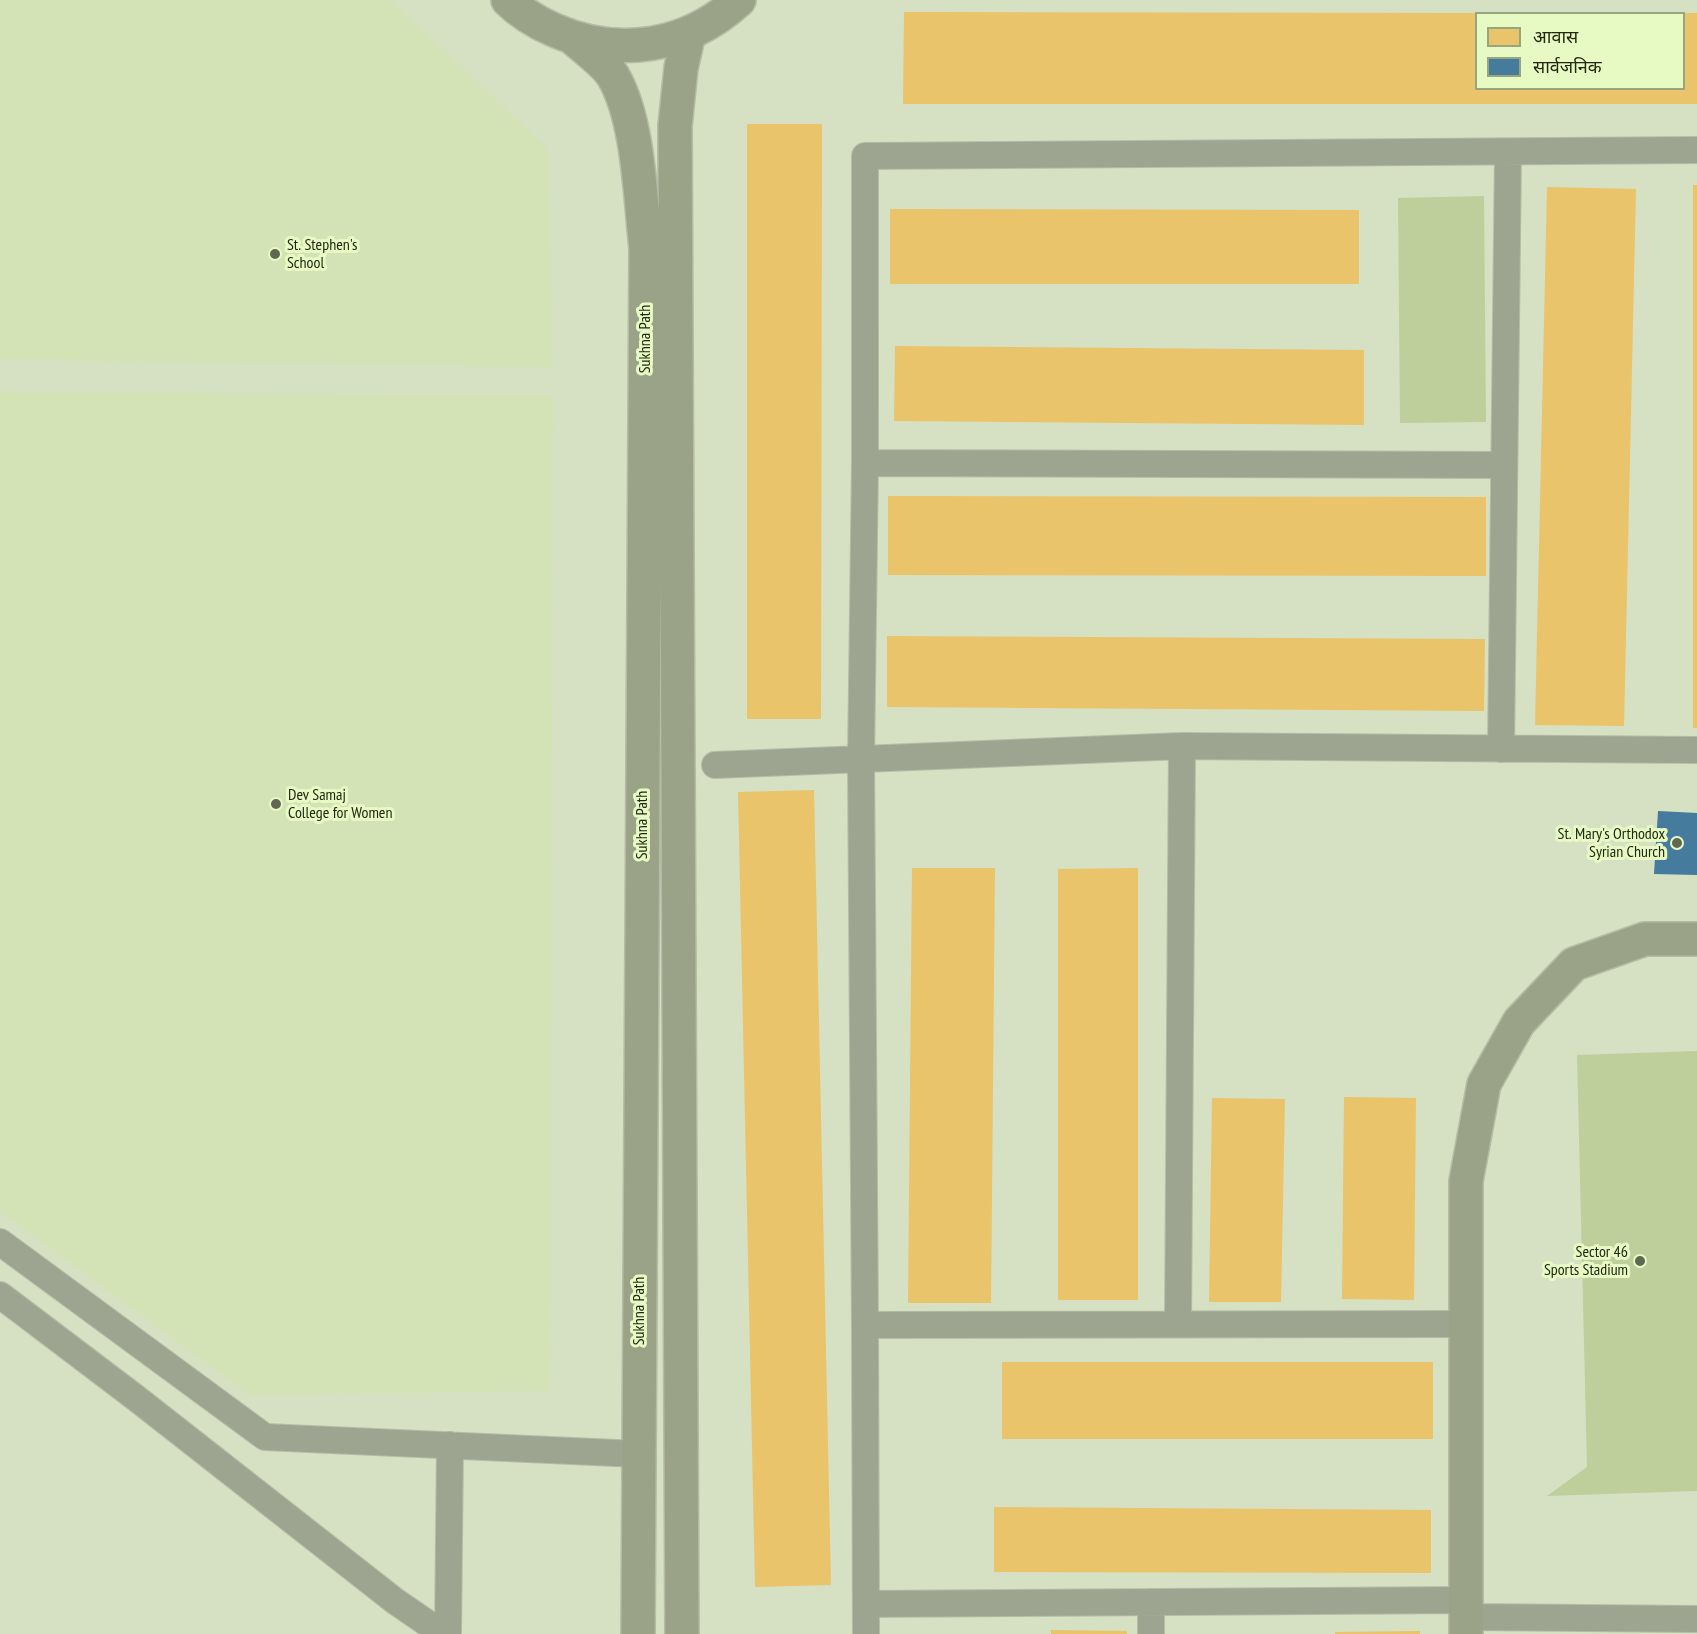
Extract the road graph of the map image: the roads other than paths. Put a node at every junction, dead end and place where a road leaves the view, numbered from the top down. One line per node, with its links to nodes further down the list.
1 (508, 0): 4 (main road)
2 (739, 0): 3 (main road)
3 (689, 33): 4 (main road); 29 (main road, Sukhna Path)
4 (573, 38): 21 (main road, Sukhna Path)
5 (1697, 150): 6 (street)
6 (1508, 152): 7 (street); 8 (street)
7 (865, 463): 8 (street); 12 (street)
8 (1504, 465): 10 (street)
9 (1182, 746): 10 (street); 12 (street); 17 (street)
10 (1501, 748): 11 (street)
11 (1697, 750)
12 (861, 760): 13 (street); 19 (street)
13 (716, 765)
14 (1697, 939): 18 (main road)
15 (0, 1242): 20 (street)
16 (0, 1295): 26 (street)
17 (1178, 1324): 18 (street); 19 (street)
18 (1466, 1324): 24 (main road)
19 (865, 1325): 23 (street)
20 (450, 1445): 21 (street); 27 (street)
21 (638, 1454): 28 (main road, Sukhna Path)
22 (1151, 1602): 23 (street); 24 (street); 31 (street)
23 (866, 1604): 30 (street)
24 (1466, 1617): 25 (street)
25 (1697, 1619)
26 (443, 1634)
27 (448, 1634)
28 (638, 1634)
29 (682, 1634)
30 (866, 1634)
31 (1151, 1634)

